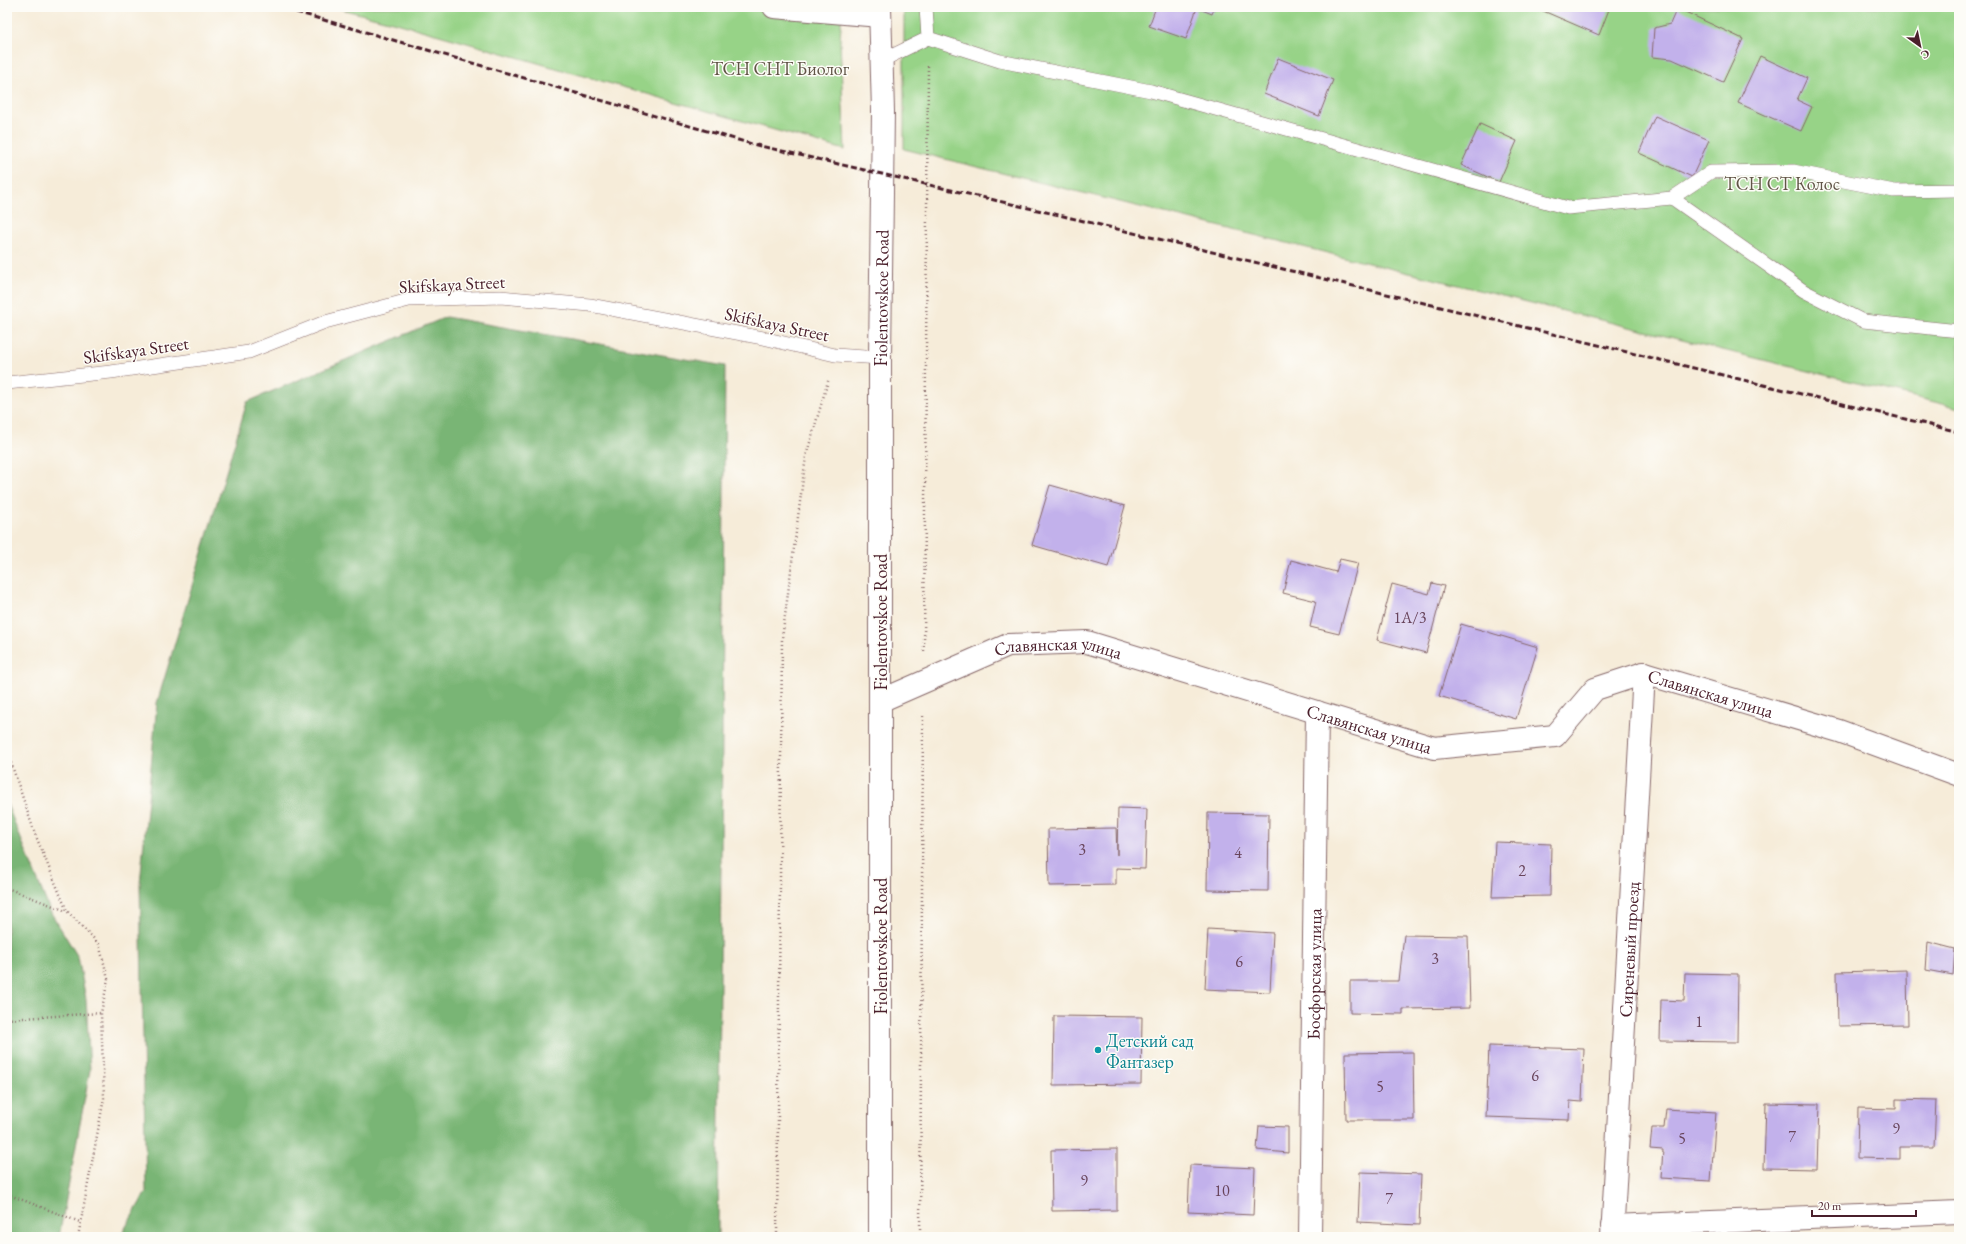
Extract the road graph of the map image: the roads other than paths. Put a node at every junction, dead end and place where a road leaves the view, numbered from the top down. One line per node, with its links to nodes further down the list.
1 (774, 7): 3 (street)
2 (926, 7): 4 (lane)
3 (880, 11): 5 (street, Fiolentovskoe Road)
4 (928, 38): 5 (lane); 7 (lane)
5 (881, 61): 9 (street, Fiolentovskoe Road)
6 (1959, 190): 7 (lane)
7 (1672, 198): 8 (lane)
8 (1959, 331)
9 (880, 358): 10 (lane, Skifskaya Street); 12 (street, Fiolentovskoe Road)
10 (7, 383)
11 (1644, 672): 13 (street, Славянская улица); 14 (street, Славянская улица); 16 (street, Сиреневый проезд)
12 (880, 701): 13 (street, Славянская улица); 17 (street, Fiolentovskoe Road)
13 (1317, 712): 18 (street, Босфорская улица)
14 (1959, 774)
15 (1959, 1212): 16 (street, Сиреневый проезд)
16 (1612, 1232)
17 (880, 1237)
18 (1310, 1237)

